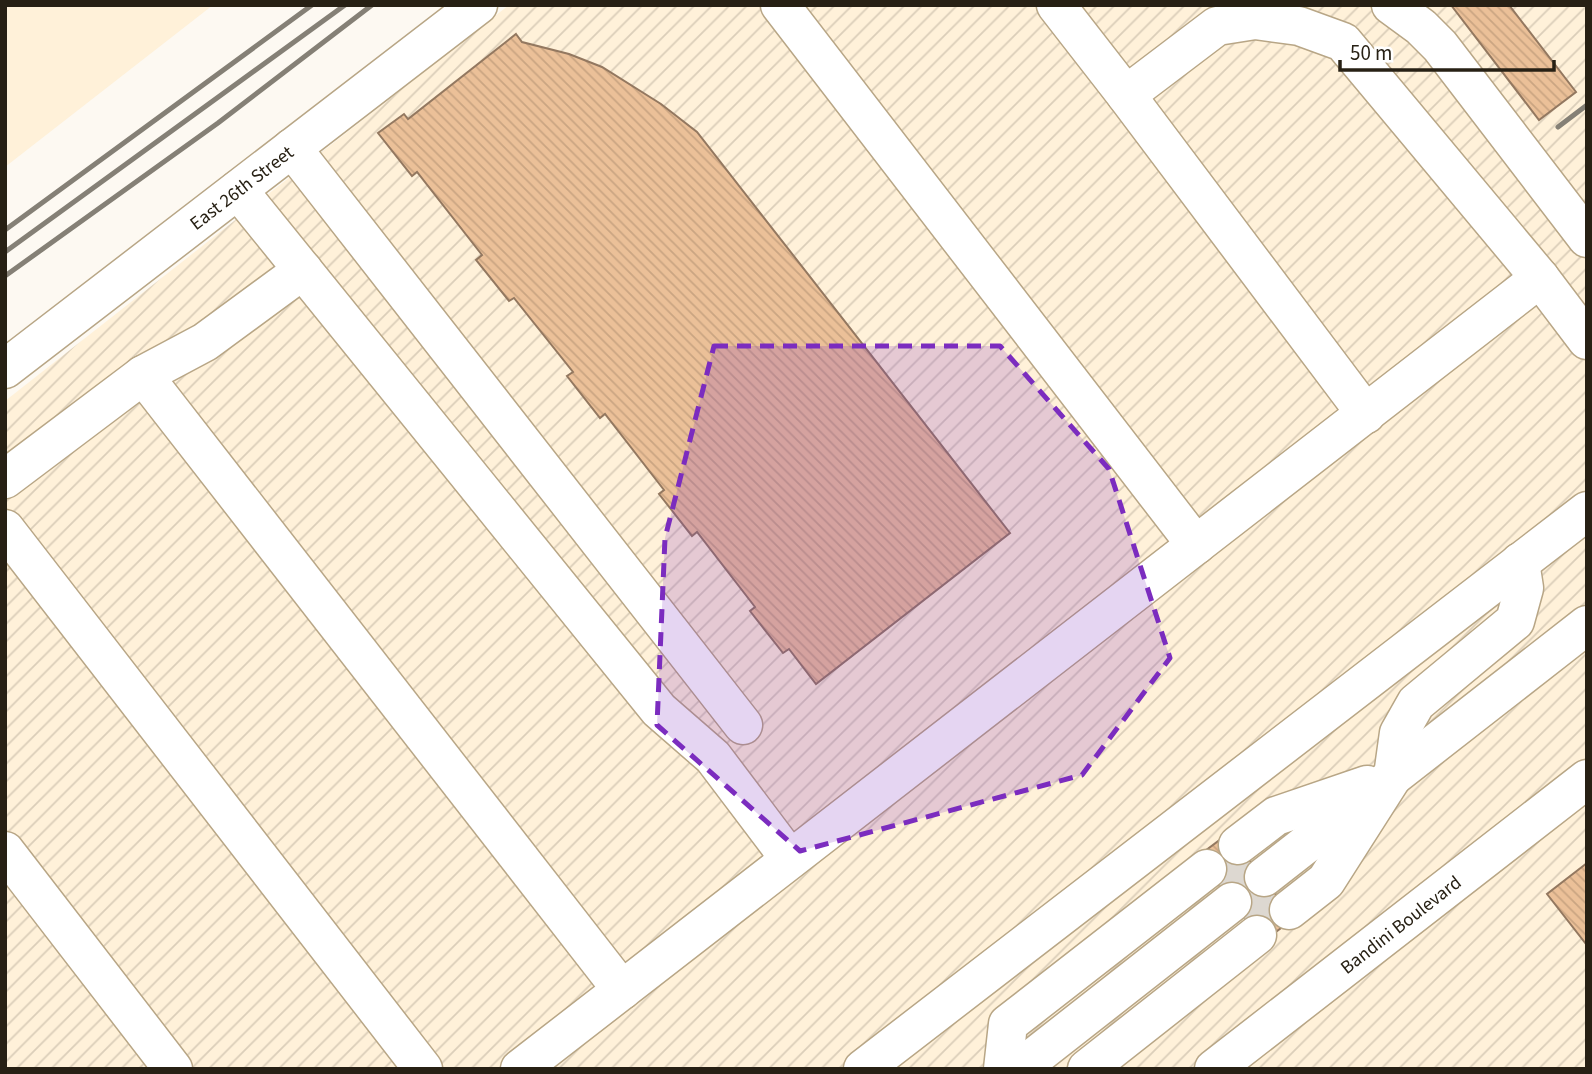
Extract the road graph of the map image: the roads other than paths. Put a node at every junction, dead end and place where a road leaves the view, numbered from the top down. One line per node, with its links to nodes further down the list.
1 (478, 5): 6 (street, East 26th Street)
2 (780, 5): 18 (street)
3 (1056, 5): 5 (street)
4 (1391, 5): 8 (street)
5 (1126, 95): 10 (street); 14 (street)
6 (292, 148): 7 (street, East 26th Street); 21 (street)
7 (238, 190): 9 (street); 12 (street, East 26th Street)
8 (1587, 238)
9 (303, 270): 13 (street); 25 (street)
10 (1541, 278): 11 (street); 14 (street)
11 (1587, 340)
12 (5, 369)
13 (143, 375): 15 (street); 27 (street)
14 (1366, 414): 18 (street)
15 (5, 479)
16 (1587, 511): 19 (street)
17 (5, 529): 29 (street)
18 (1196, 545): 25 (street)
19 (1520, 562): 22 (street); 31 (street)
20 (1587, 625): 22 (street)
21 (743, 725)
22 (1393, 776): 22 (street)
23 (1587, 779): 36 (street, Bandini Boulevard)
24 (5, 851): 28 (street)
25 (790, 859): 27 (street)
26 (1232, 902): 32 (street); 33 (street); 34 (street); 35 (street)
27 (622, 990): 30 (street)
28 (173, 1069)
29 (423, 1069)
30 (520, 1069)
31 (863, 1069)
32 (1005, 1069)
33 (1019, 1069)
34 (1052, 1069)
35 (1087, 1069)
36 (1214, 1069)

